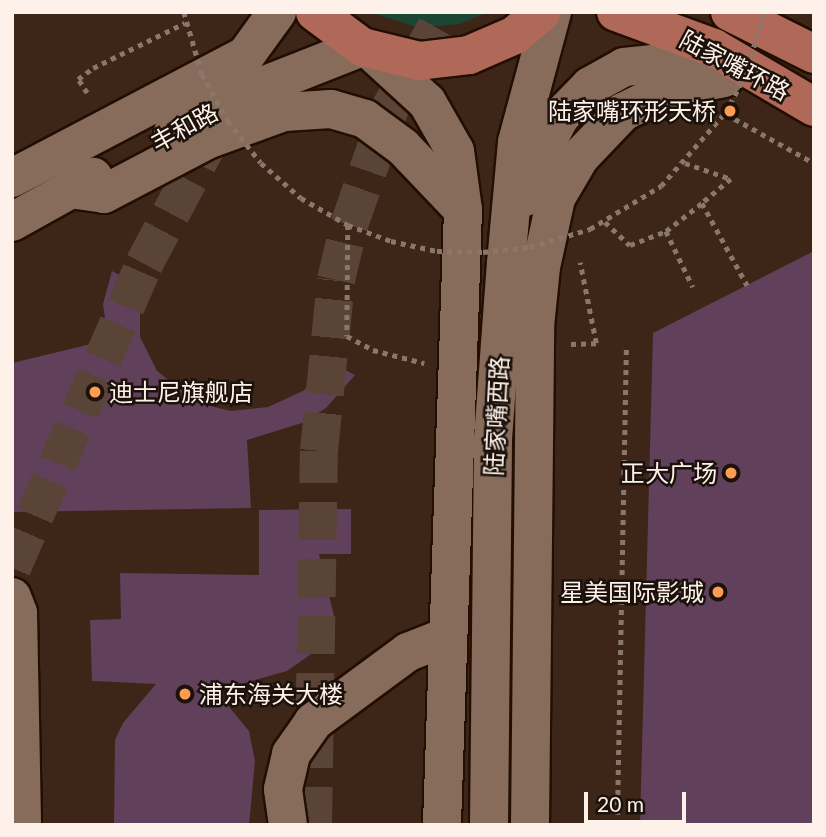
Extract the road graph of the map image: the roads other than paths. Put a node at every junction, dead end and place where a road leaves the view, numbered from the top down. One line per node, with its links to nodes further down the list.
1 (277, 12): 12 (street, 丰和路)
2 (315, 12): 8 (main road)
3 (541, 12): 8 (main road)
4 (552, 12): 16 (street, 陆家嘴西路)
5 (616, 12): 11 (main road, 陆家嘴环路)
6 (730, 12): 9 (main road, 陆家嘴环路)
7 (758, 12): 9 (street)
8 (366, 48): 13 (street, 丰和路); 14 (street, 陆家嘴西路)
9 (802, 48)
10 (724, 96): 11 (street); 16 (street); 18 (street)
11 (805, 102)
12 (12, 178)
13 (70, 189): 14 (street); 15 (street, 丰和路)
14 (463, 210): 20 (street, 陆家嘴西路)
15 (12, 222)
16 (506, 263): 17 (street, 陆家嘴西路)
17 (493, 439): 18 (street); 24 (street, 陆家嘴西路)
18 (534, 440): 25 (street)
19 (12, 597): 21 (street)
20 (446, 638): 22 (street); 23 (street, 陆家嘴西路)
21 (22, 825)
22 (288, 825)
23 (442, 825)
24 (489, 825)
25 (530, 825)

